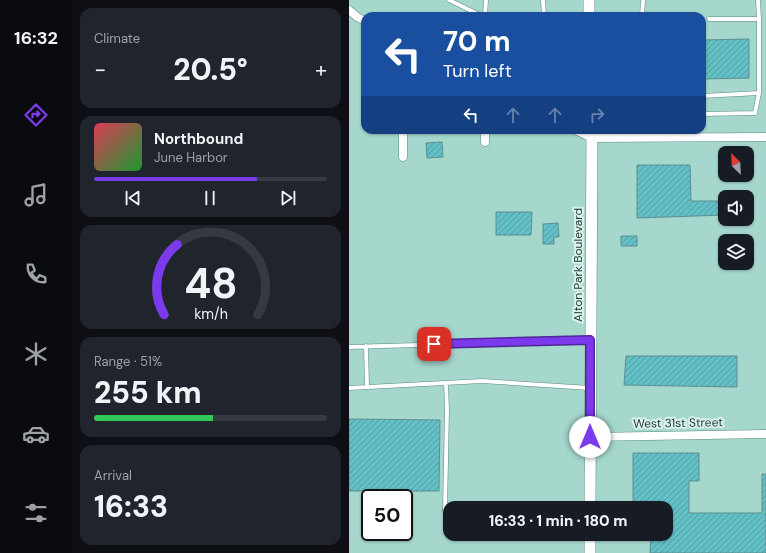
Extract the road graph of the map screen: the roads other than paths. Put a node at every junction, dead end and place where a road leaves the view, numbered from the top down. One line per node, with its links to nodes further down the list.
1 (449, 0): 8 (lane)
2 (486, 0): 9 (lane)
3 (543, 0): 10 (lane)
4 (589, 0): 11 (main road)
5 (643, 0): 12 (lane)
6 (758, 0): 15 (lane)
7 (349, 10): 13 (street)
8 (475, 12)
9 (484, 12)
10 (544, 12)
11 (589, 12)
12 (642, 12)
13 (361, 19)
14 (709, 19): 15 (lane)
15 (759, 19): 16 (lane)
16 (759, 93): 17 (lane); 18 (lane)
17 (706, 96)
18 (706, 114)
19 (403, 134): 24 (street)
20 (485, 134): 23 (street)
21 (592, 134): 22 (street); 25 (main road, Alton Park Boulevard)
22 (766, 137)
23 (485, 142)
24 (403, 158)
25 (590, 340): 26 (lane); 31 (main road, Alton Park Boulevard)
26 (366, 346): 27 (lane); 29 (lane)
27 (349, 347)
28 (446, 383): 29 (lane); 31 (lane); 34 (lane)
29 (367, 387): 30 (lane)
30 (349, 388)
31 (590, 388): 33 (main road, Alton Park Boulevard)
32 (766, 434): 33 (street, West 31st Street)
33 (590, 437): 35 (main road, Alton Park Boulevard)
34 (445, 501)
35 (590, 501)
36 (590, 541): 37 (main road)
37 (590, 553)

